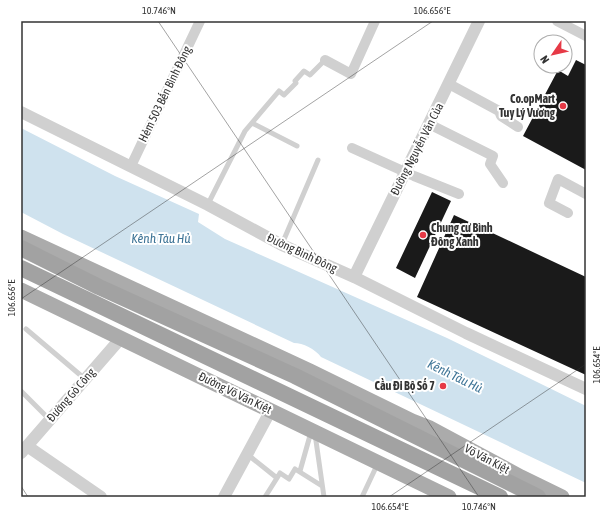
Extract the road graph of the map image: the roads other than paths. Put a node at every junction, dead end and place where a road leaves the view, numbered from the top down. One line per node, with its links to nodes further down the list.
1 (200, 21): 15 (street, Hẻm 503 Bến Bình Đông)
2 (375, 21): 6 (street)
3 (479, 21): 7 (street, Đường Nguyễn Văn Của)
4 (557, 21): 5 (street)
5 (586, 36)
6 (325, 60): 9 (lane)
7 (449, 84): 10 (street, Đường Nguyễn Văn Của); 11 (street)
8 (21, 112): 15 (street, Đường Bình Đông)
9 (252, 123): 12 (lane); 20 (lane)
10 (429, 124): 16 (street, Đường Nguyễn Văn Của); 17 (street)
11 (518, 127)
12 (297, 146)
13 (352, 148): 16 (street)
14 (318, 160): 23 (lane)
15 (131, 166): 20 (street, Đường Bình Đông)
16 (405, 172): 18 (street); 26 (street, Đường Nguyễn Văn Của)
17 (503, 184)
18 (459, 194)
19 (586, 194): 21 (street)
20 (208, 205): 23 (street, Đường Bình Đông)
21 (568, 213)
22 (21, 237): 35 (main road)
23 (282, 245): 26 (street, Đường Bình Đông)
24 (21, 248): 35 (highway)
25 (21, 268): 49 (highway, Đường Võ Văn Kiệt)
26 (354, 277): 31 (street, Đường Bình Đông)
27 (21, 290): 29 (main road, Đường Võ Văn Kiệt)
28 (26, 330): 30 (lane)
29 (121, 338): 30 (street, Đường Gò Công); 33 (main road, Đường Võ Văn Kiệt)
30 (85, 380): 34 (street, Đường Gò Công)
31 (586, 389)
32 (21, 391): 34 (lane)
33 (271, 410): 36 (main road, Đường Võ Văn Kiệt); 38 (street)
34 (50, 420): 37 (street, Đường Gò Công)
35 (409, 427): 50 (highway, Võ Văn Kiệt); 51 (main road, Võ Văn Kiệt)
36 (313, 431): 39 (main road, Đường Võ Văn Kiệt); 40 (lane); 42 (lane)
37 (24, 449): 43 (street)
38 (247, 454): 41 (lane); 44 (street)
39 (378, 462): 47 (lane); 48 (main road, Đường Võ Văn Kiệt)
40 (300, 471): 41 (lane); 42 (lane)
41 (277, 478): 45 (lane)
42 (322, 486): 46 (lane)
43 (101, 497)
44 (224, 497)
45 (265, 497)
46 (324, 497)
47 (362, 497)
48 (449, 497)
49 (500, 497)
50 (538, 497)
51 (562, 497)

